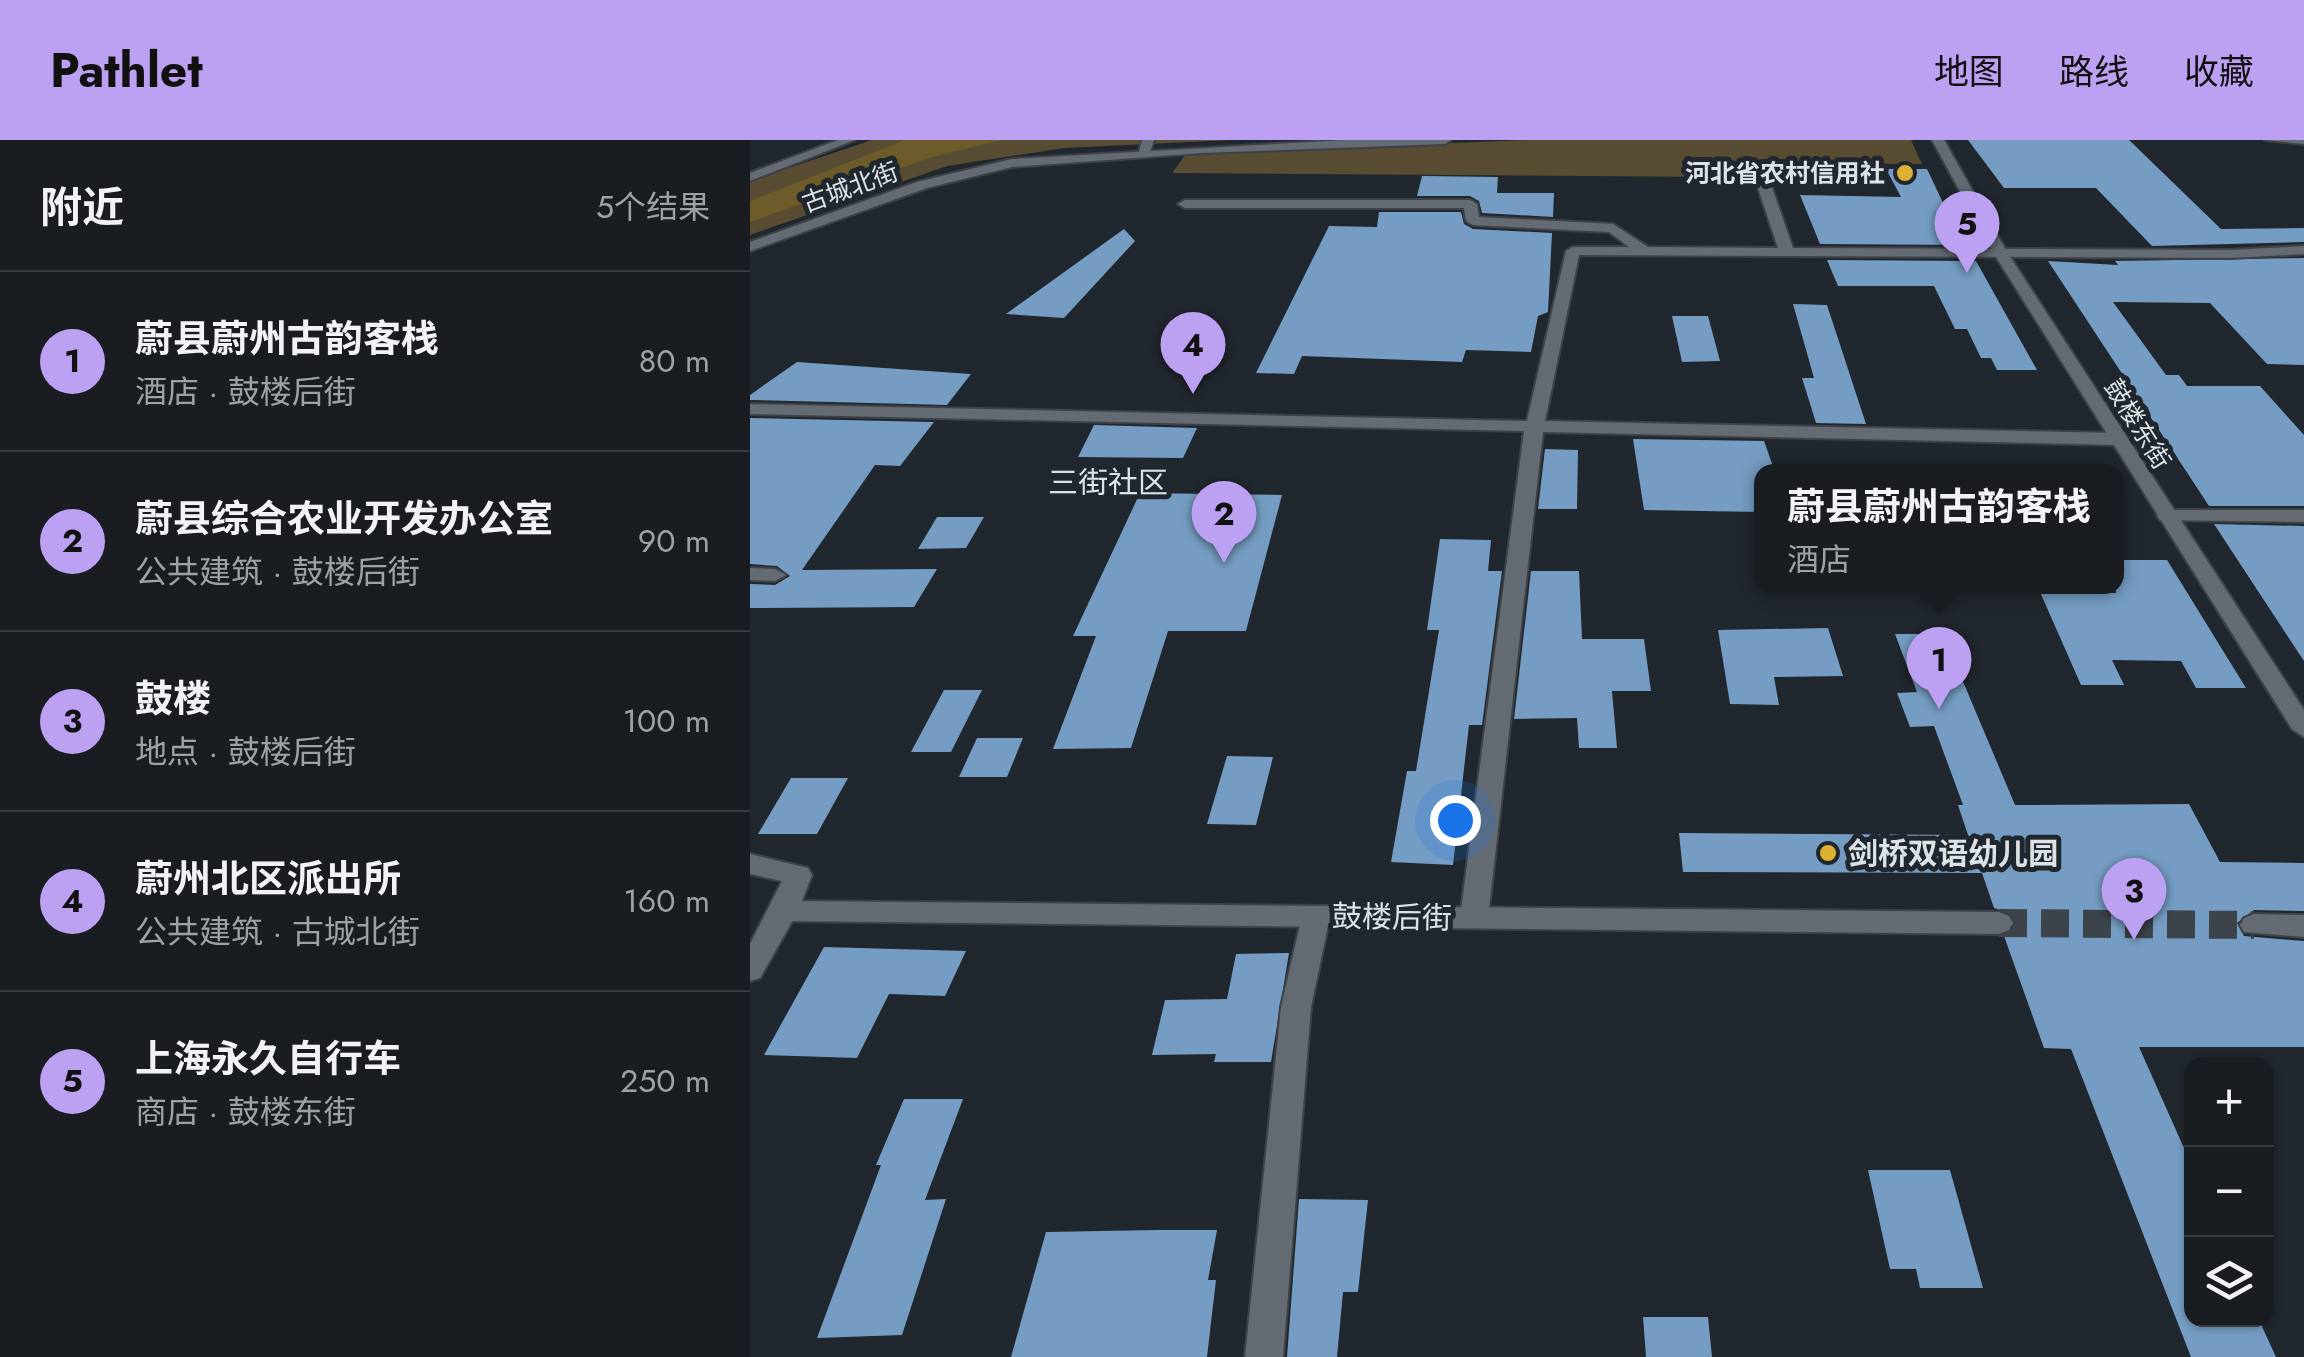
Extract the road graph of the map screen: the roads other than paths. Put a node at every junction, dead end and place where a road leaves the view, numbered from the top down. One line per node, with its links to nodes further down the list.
1 (848, 140): 7 (street)
2 (1445, 140): 6 (street, 古城北街)
3 (1938, 140): 14 (street, 鼓楼东街)
4 (2271, 140): 5 (street)
5 (2304, 140)
6 (1147, 145): 10 (street, 古城北街)
7 (750, 177)
8 (1763, 182): 13 (street)
9 (1185, 204): 12 (street)
10 (750, 247)
11 (2304, 250): 14 (street)
12 (1644, 251): 13 (street); 16 (street)
13 (1787, 252): 14 (street)
14 (2000, 252): 17 (street, 鼓楼东街)
15 (750, 409): 16 (street)
16 (1534, 428): 17 (street); 26 (street)
17 (2118, 439): 18 (street, 鼓楼东街)
18 (2167, 516): 19 (street); 22 (street, 鼓楼东街)
19 (2304, 516)
20 (750, 574): 21 (street)
21 (775, 574)
22 (2304, 729)
23 (750, 864): 24 (street)
24 (784, 911): 25 (street, 鼓楼后街); 30 (street)
25 (1316, 916): 26 (street, 鼓楼后街); 31 (street)
26 (1474, 918): 27 (street, 鼓楼后街)
27 (2000, 923)
28 (2254, 925): 29 (street)
29 (2304, 926)
30 (750, 970)
31 (1264, 1357)

